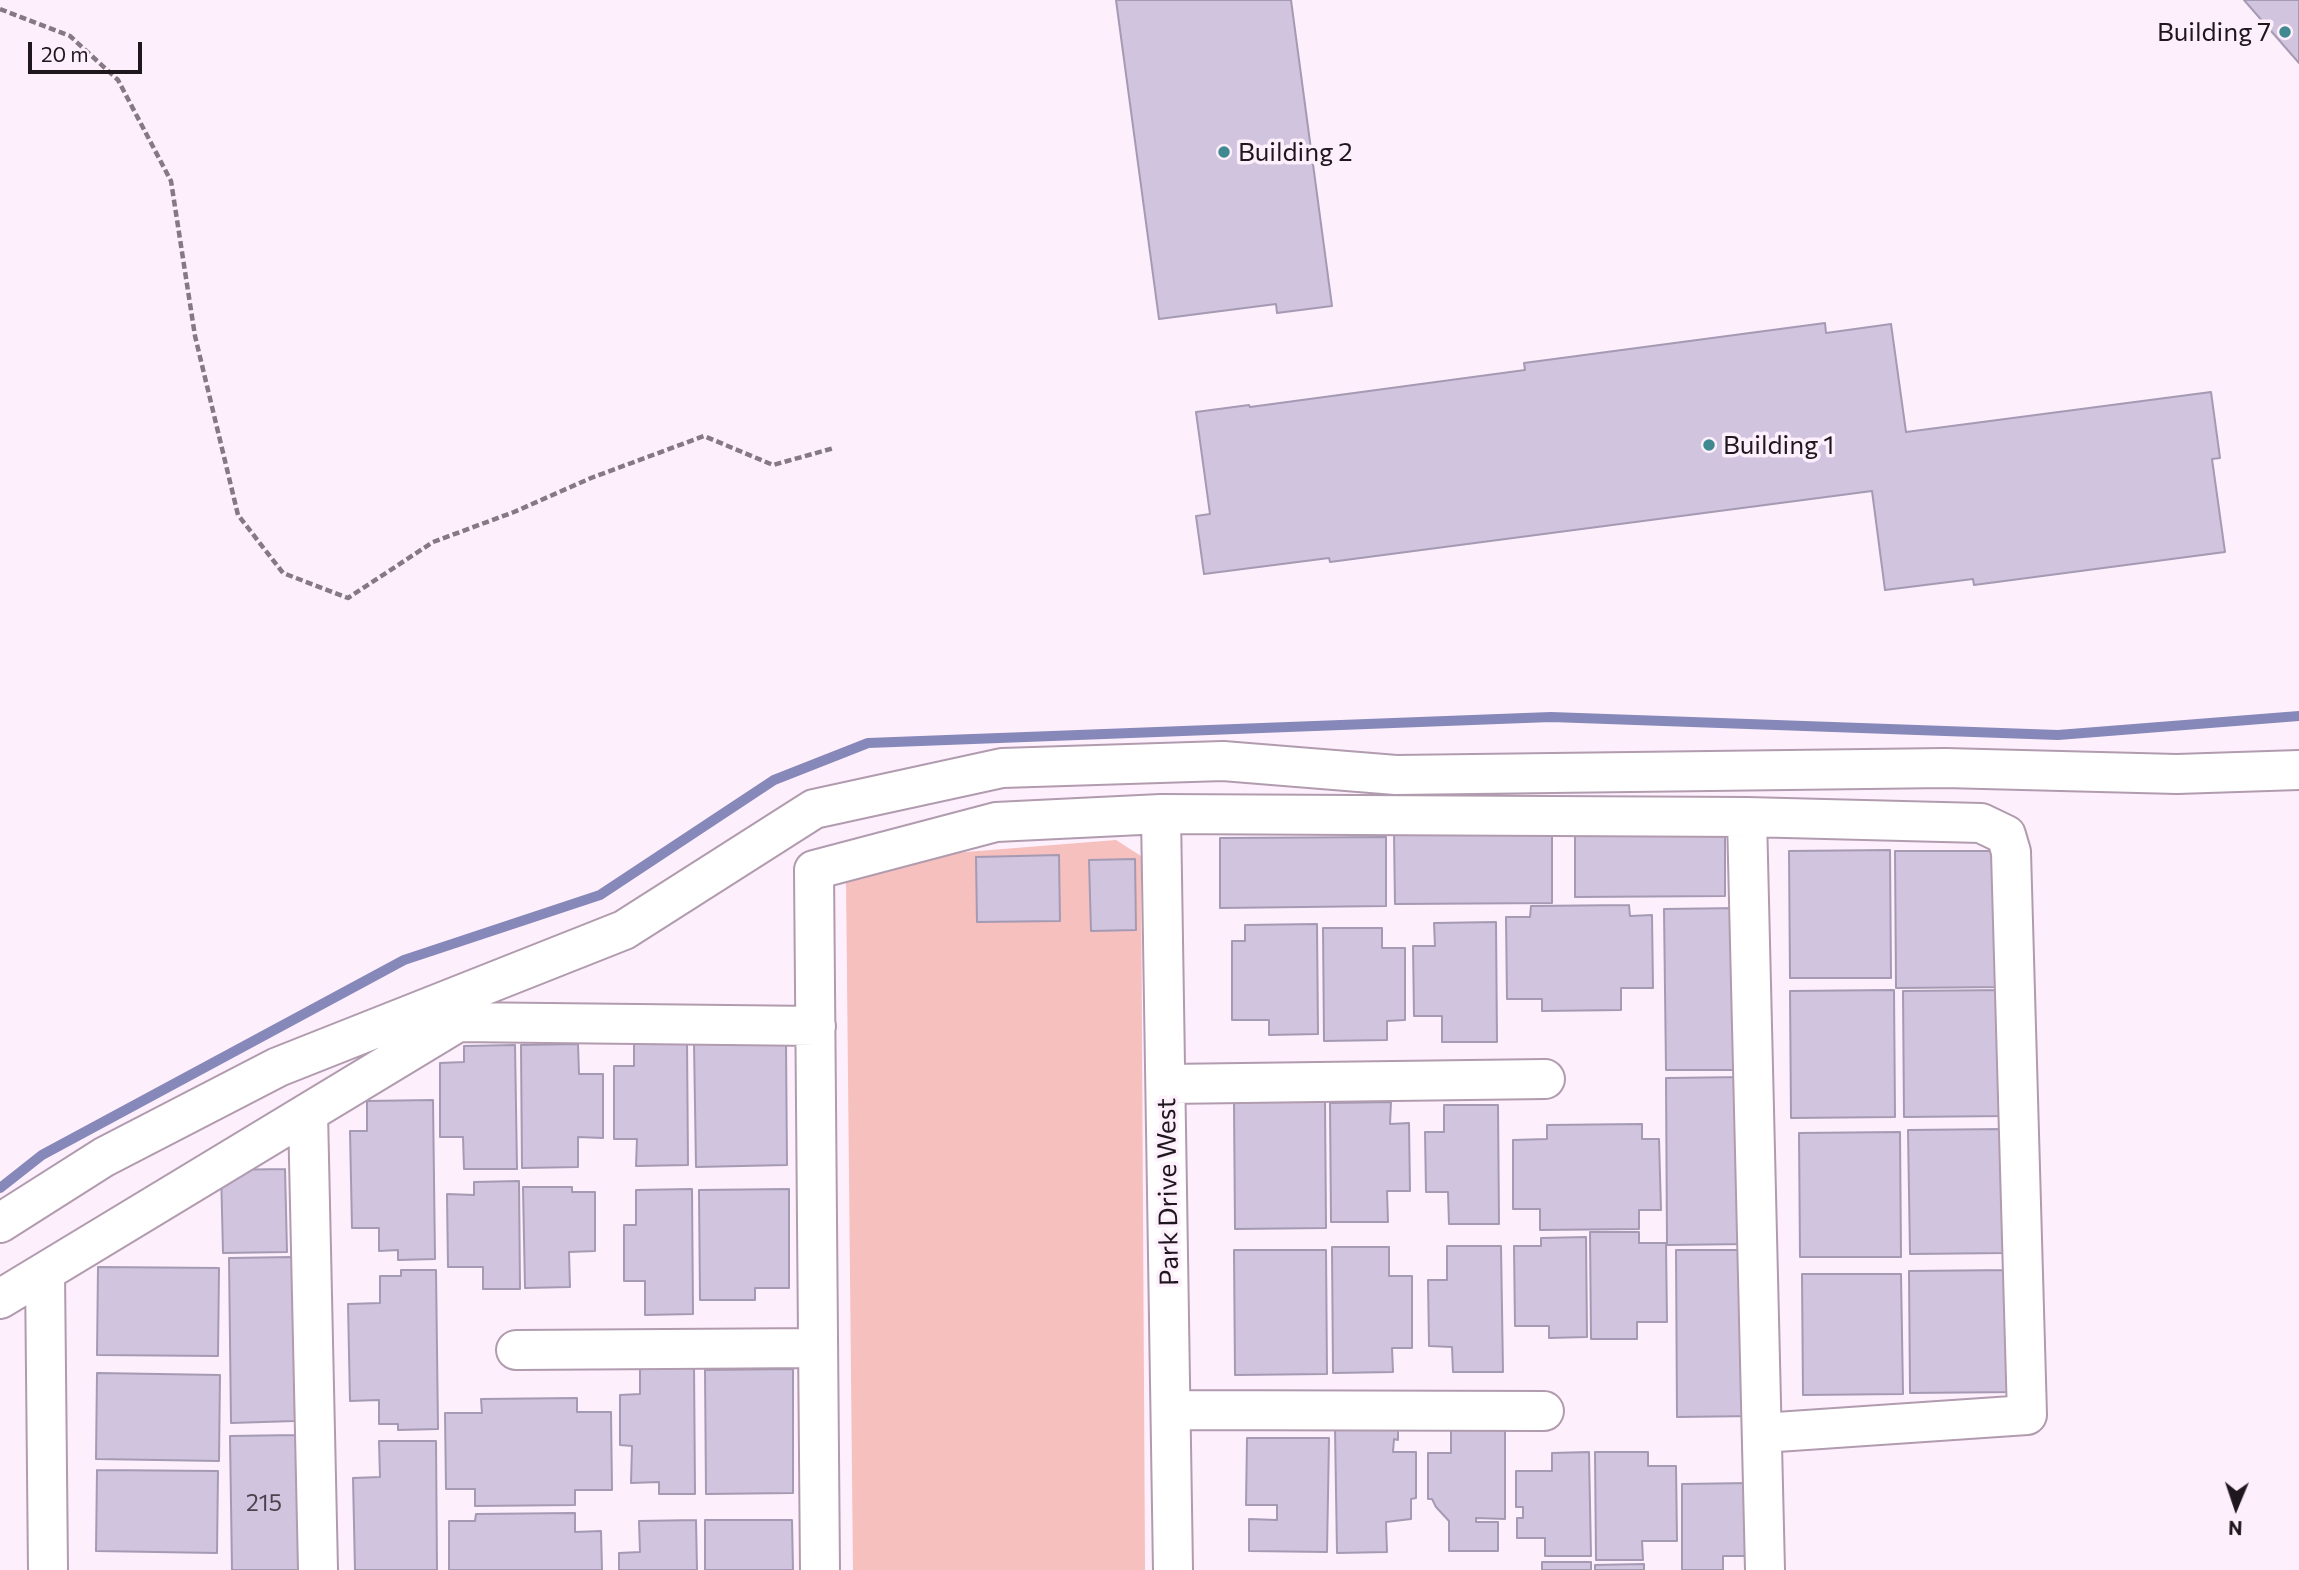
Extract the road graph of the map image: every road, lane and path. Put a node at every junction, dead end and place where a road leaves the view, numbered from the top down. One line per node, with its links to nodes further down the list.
1 (0, 9): 2 (path)
2 (834, 448)
3 (2299, 770): 10 (street)
4 (1161, 814): 5 (street); 6 (street); 8 (street, Park Drive West)
5 (1746, 817): 17 (street); 17 (street)
6 (816, 1026): 9 (street); 13 (street)
7 (1545, 1079): 8 (street)
8 (1167, 1084): 15 (street, Park Drive West)
9 (308, 1113): 11 (street); 19 (street)
10 (0, 1223)
11 (45, 1272): 12 (street); 18 (street)
12 (0, 1299)
13 (818, 1348): 14 (street); 20 (street)
14 (516, 1350)
15 (1171, 1410): 16 (street); 21 (street, Park Drive West)
16 (1544, 1411)
17 (1762, 1433): 22 (street)
18 (48, 1570)
19 (318, 1570)
20 (820, 1570)
21 (1173, 1570)
22 (1765, 1570)

